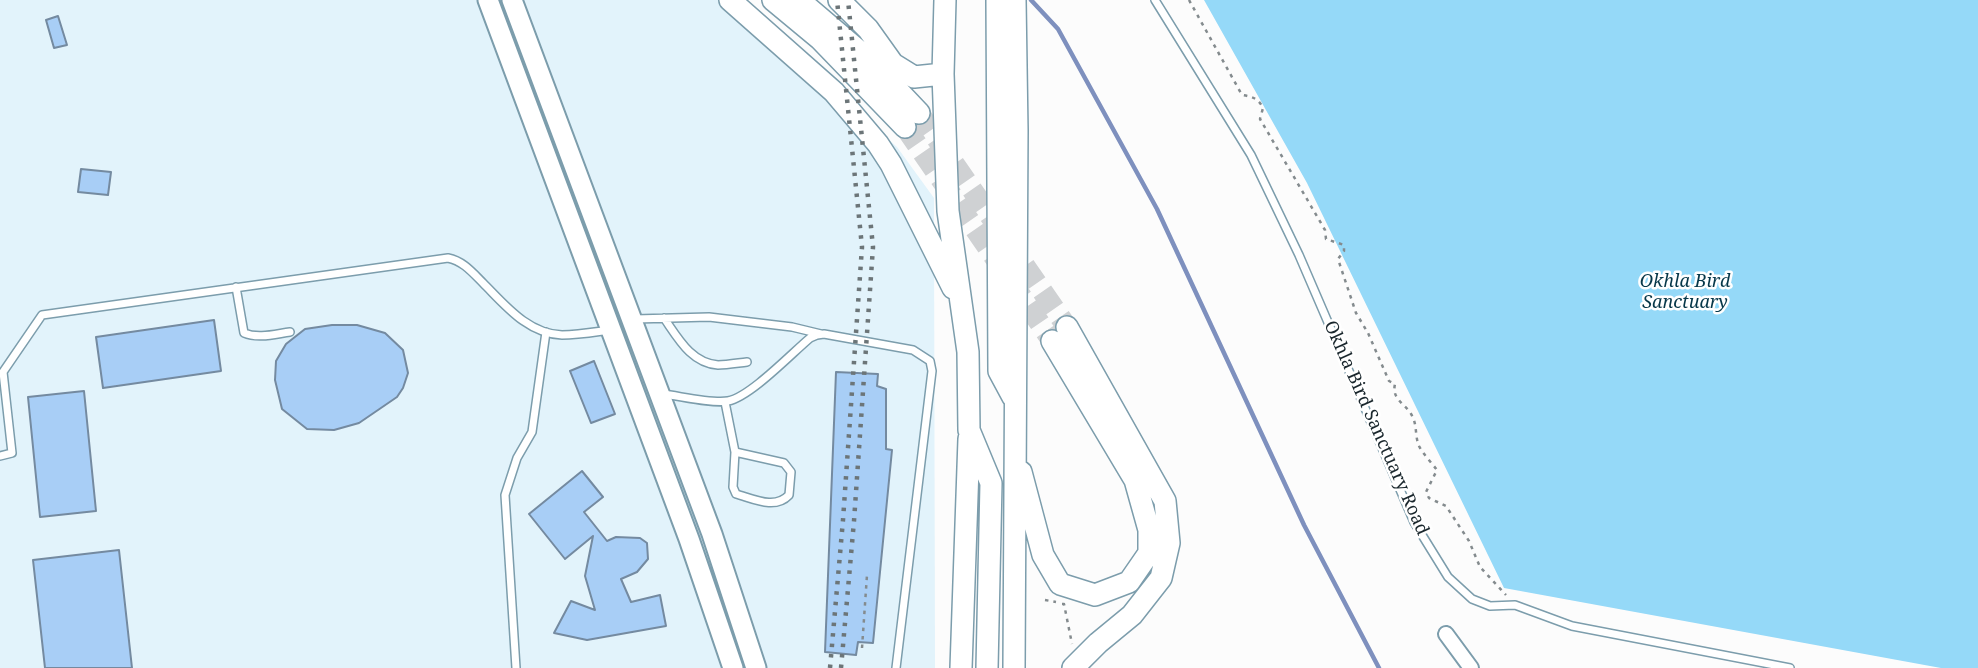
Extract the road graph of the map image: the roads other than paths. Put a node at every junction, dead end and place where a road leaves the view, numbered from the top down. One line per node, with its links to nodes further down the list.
1 (488, 0): 19 (street)
2 (512, 0): 18 (street)
3 (730, 0): 16 (main road)
4 (774, 0): 5 (main road)
5 (799, 0)
6 (839, 0): 12 (main road)
7 (854, 0): 12 (street)
8 (944, 0): 13 (main road)
9 (997, 0): 14 (main road)
10 (1015, 0): 14 (main road)
11 (1155, 0): 40 (lane, Okhla Bird Sanctuary Road)
12 (863, 24): 13 (main road)
13 (943, 74): 16 (main road)
14 (1008, 128): 27 (main road)
15 (236, 287): 20 (lane); 21 (lane); 29 (lane)
16 (962, 306): 26 (main road)
17 (664, 318): 18 (lane); 22 (lane); 23 (lane)
18 (631, 320): 24 (street)
19 (611, 330): 21 (lane); 33 (street)
20 (289, 332)
21 (546, 332): 32 (lane)
22 (824, 334): 25 (lane); 35 (lane)
23 (747, 362)
24 (658, 393): 25 (lane); 34 (street)
25 (725, 402): 28 (lane)
26 (969, 430): 36 (main road); 37 (main road)
27 (1015, 446): 31 (main road); 38 (main road)
28 (735, 452): 28 (lane)
29 (0, 456)
30 (1446, 634): 39 (street)
31 (1075, 666)
32 (516, 668)
33 (733, 668)
34 (756, 668)
35 (896, 668)
36 (961, 668)
37 (987, 668)
38 (1014, 668)
39 (1471, 668)
40 (1790, 668)

